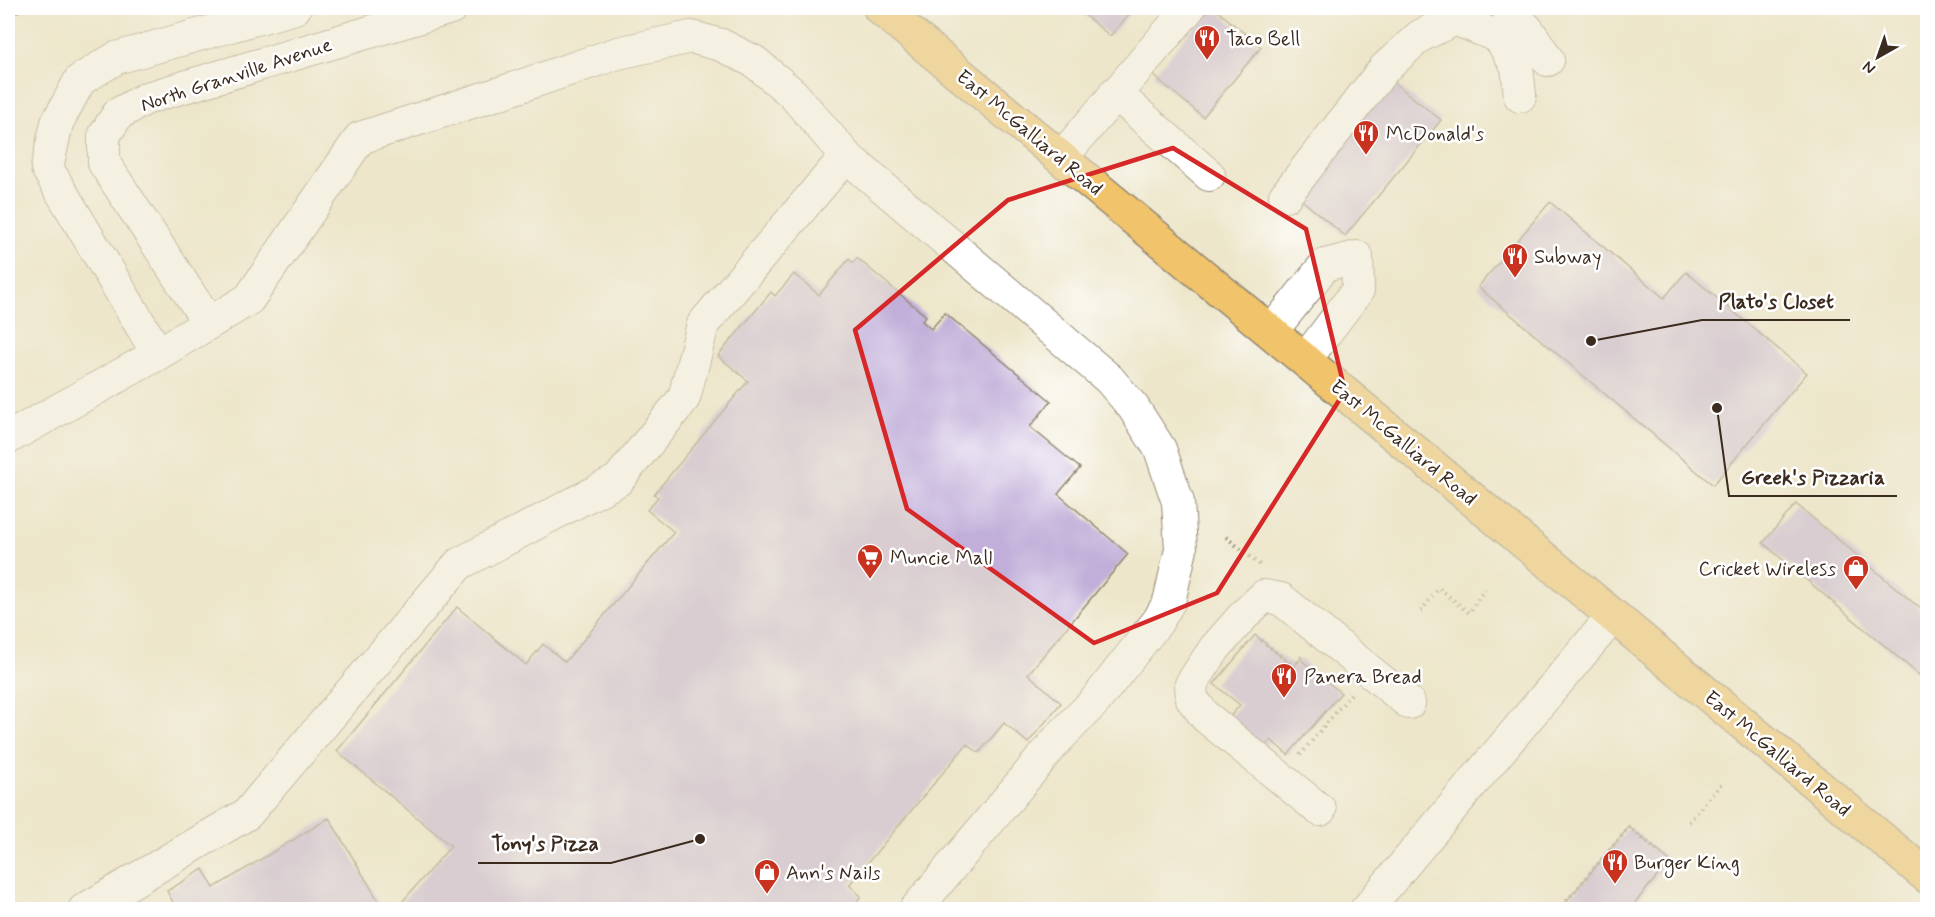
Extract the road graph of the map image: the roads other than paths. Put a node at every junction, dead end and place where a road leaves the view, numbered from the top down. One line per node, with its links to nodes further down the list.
1 (295, 8): 9 (lane)
2 (451, 8): 10 (lane, North Granville Avenue)
3 (880, 8): 12 (main road, East McGalliard Road)
4 (1189, 8): 7 (lane)
5 (1507, 8): 6 (lane)
6 (1548, 60)
7 (1115, 93): 12 (lane); 13 (lane)
8 (1520, 96): 14 (lane)
9 (57, 123): 10 (lane); 17 (lane)
10 (104, 136): 15 (lane)
11 (846, 156): 15 (lane); 24 (lane); 25 (lane)
12 (1061, 158): 16 (main road, East McGalliard Road)
13 (1209, 175)
14 (1285, 196)
15 (208, 322): 17 (lane)
16 (1271, 333): 18 (main road, East McGalliard Road); 18 (lane)
17 (158, 354): 19 (lane)
18 (1305, 360): 20 (main road, East McGalliard Road)
19 (8, 438)
20 (1613, 616): 23 (main road, East McGalliard Road); 26 (lane)
21 (1409, 703): 22 (lane)
22 (1320, 810)
23 (1928, 877)
24 (84, 909)
25 (915, 909)
26 (1366, 909)

